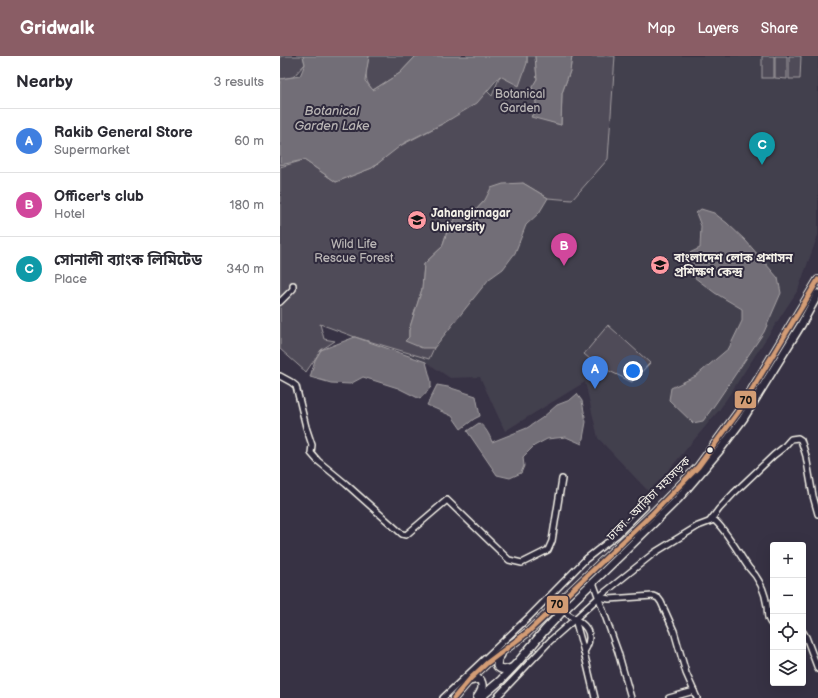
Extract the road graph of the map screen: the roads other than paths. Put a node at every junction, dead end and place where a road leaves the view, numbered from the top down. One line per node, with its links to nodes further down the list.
1 (818, 280): 16 (highway, ঢাকা - আরিচা মহাসড়ক)
2 (293, 285): 4 (street)
3 (818, 294): 10 (highway, ঢাকা - আরিচা মহাসড়ক)
4 (280, 302)
5 (280, 376): 6 (street)
6 (562, 479)
7 (645, 507): 22 (street)
8 (818, 514): 9 (street)
9 (710, 522): 11 (street); 14 (street)
10 (593, 582): 11 (street); 12 (highway, ঢাকা - আরিচা মহাসড়ক)
11 (598, 597): 13 (street); 21 (street); 28 (street)
12 (563, 611): 13 (street); 18 (highway, ঢাকা - আরিচা মহাসড়ক)
13 (575, 619): 17 (street); 17 (street); 26 (street)
14 (770, 623)
15 (806, 637): 19 (street)
16 (508, 647): 18 (highway); 20 (highway, ঢাকা - আরিচা মহাসড়ক)
17 (584, 652): 27 (street)
18 (514, 667): 25 (highway, ঢাকা - আরিচা মহাসড়ক)
19 (818, 669)
20 (467, 682): 23 (highway, ঢাকা - আরিচা মহাসড়ক); 24 (highway)
21 (694, 691): 29 (street); 30 (street)
22 (443, 698)
23 (454, 698)
24 (477, 698)
25 (480, 698)
26 (496, 698)
27 (596, 698)
28 (631, 698)
29 (668, 698)
30 (697, 698)

